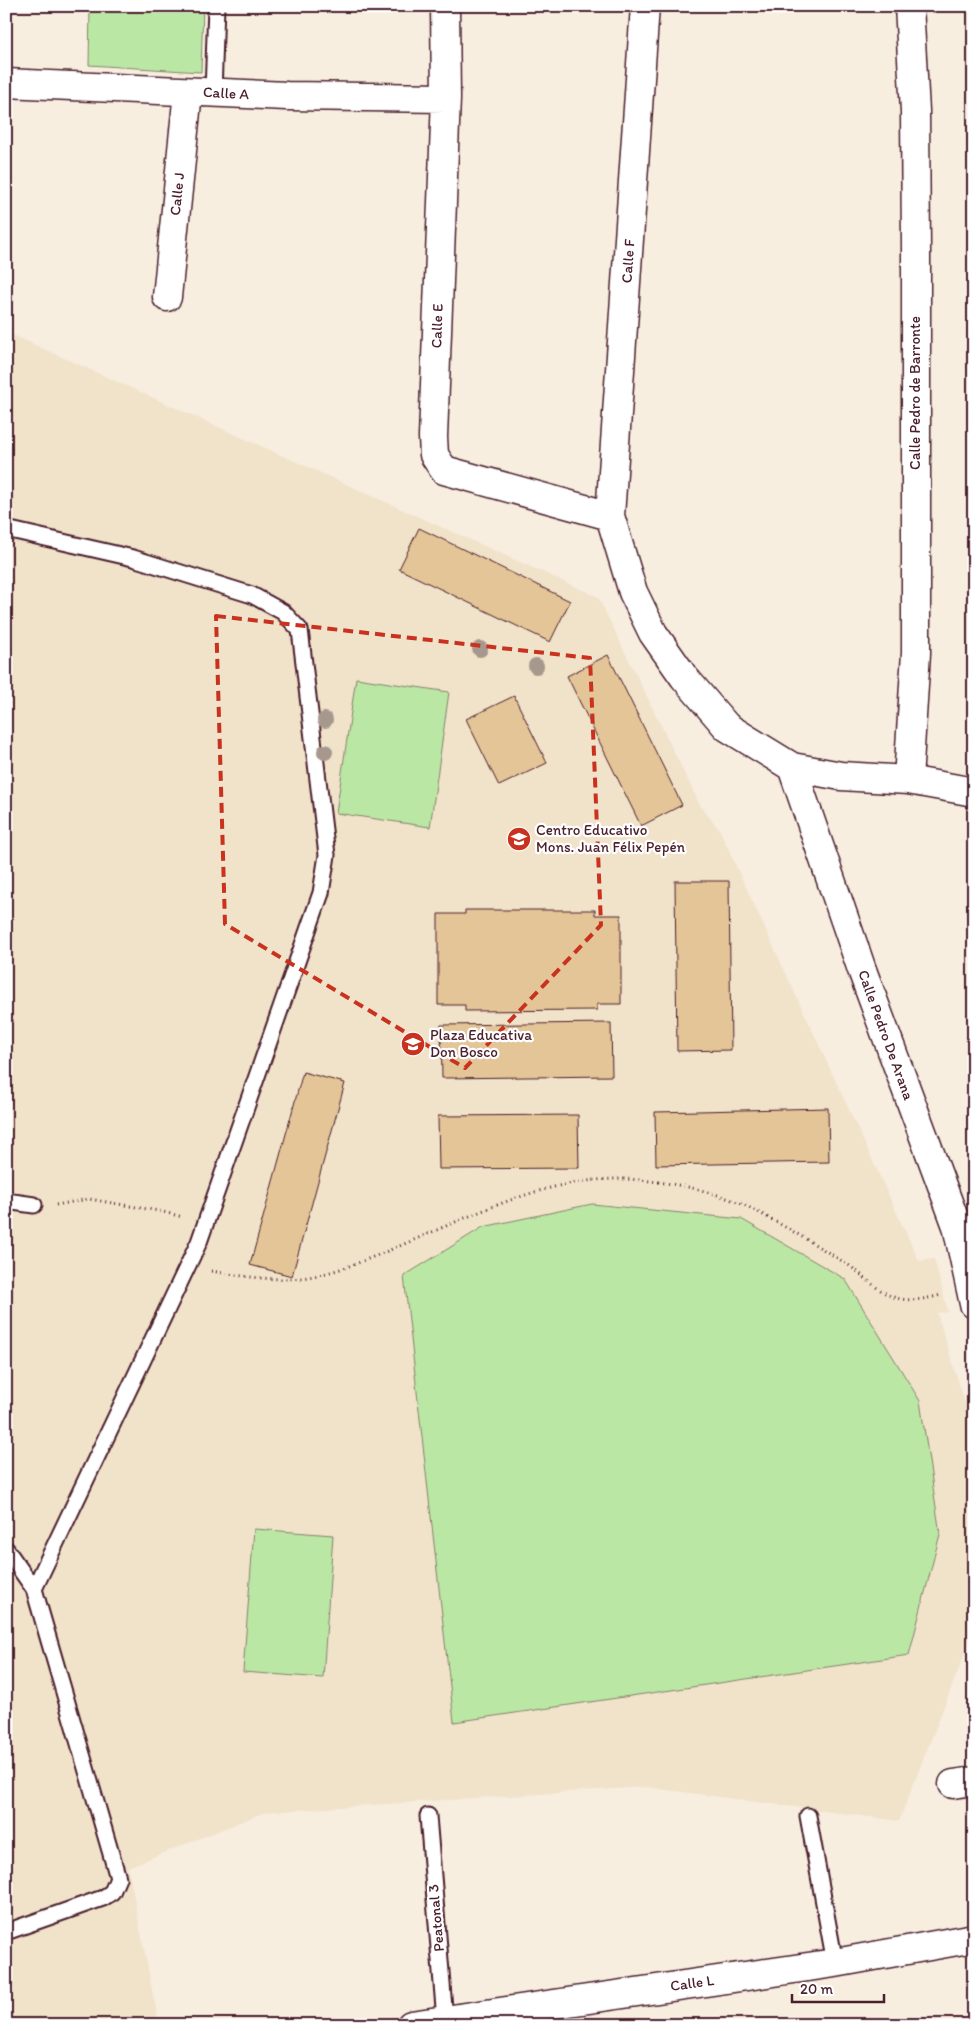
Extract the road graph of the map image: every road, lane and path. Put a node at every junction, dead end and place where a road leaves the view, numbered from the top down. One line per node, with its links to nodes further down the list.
1 (216, 6): 6 (lane)
2 (445, 6): 7 (street, Calle E)
3 (645, 6): 9 (street, Calle F)
4 (909, 6): 12 (street, Calle Pedro de Barronte)
5 (6, 83): 6 (street, Calle A)
6 (201, 92): 7 (street, Calle A); 8 (street, Calle J)
7 (446, 98): 9 (street, Calle E)
8 (167, 297)
9 (610, 516): 11 (street)
10 (6, 530): 16 (lane)
11 (792, 767): 12 (street); 18 (street, Calle Pedro De Arana)
12 (908, 780): 13 (street)
13 (974, 792)
14 (6, 1201): 15 (lane)
15 (34, 1205): 16 (path)
16 (205, 1224): 17 (lane)
17 (189, 1264): 18 (path); 20 (lane)
18 (972, 1296)
19 (6, 1548): 20 (lane)
20 (34, 1589): 23 (lane)
21 (428, 1816): 27 (lane, Peatonal 3)
22 (808, 1816): 25 (lane)
23 (6, 1932)
24 (974, 1938): 25 (street, Calle L)
25 (835, 1963): 26 (street, Calle L)
26 (556, 2014): 27 (street, Calle L)
27 (445, 2020): 28 (street, Calle L)
28 (411, 2025)

